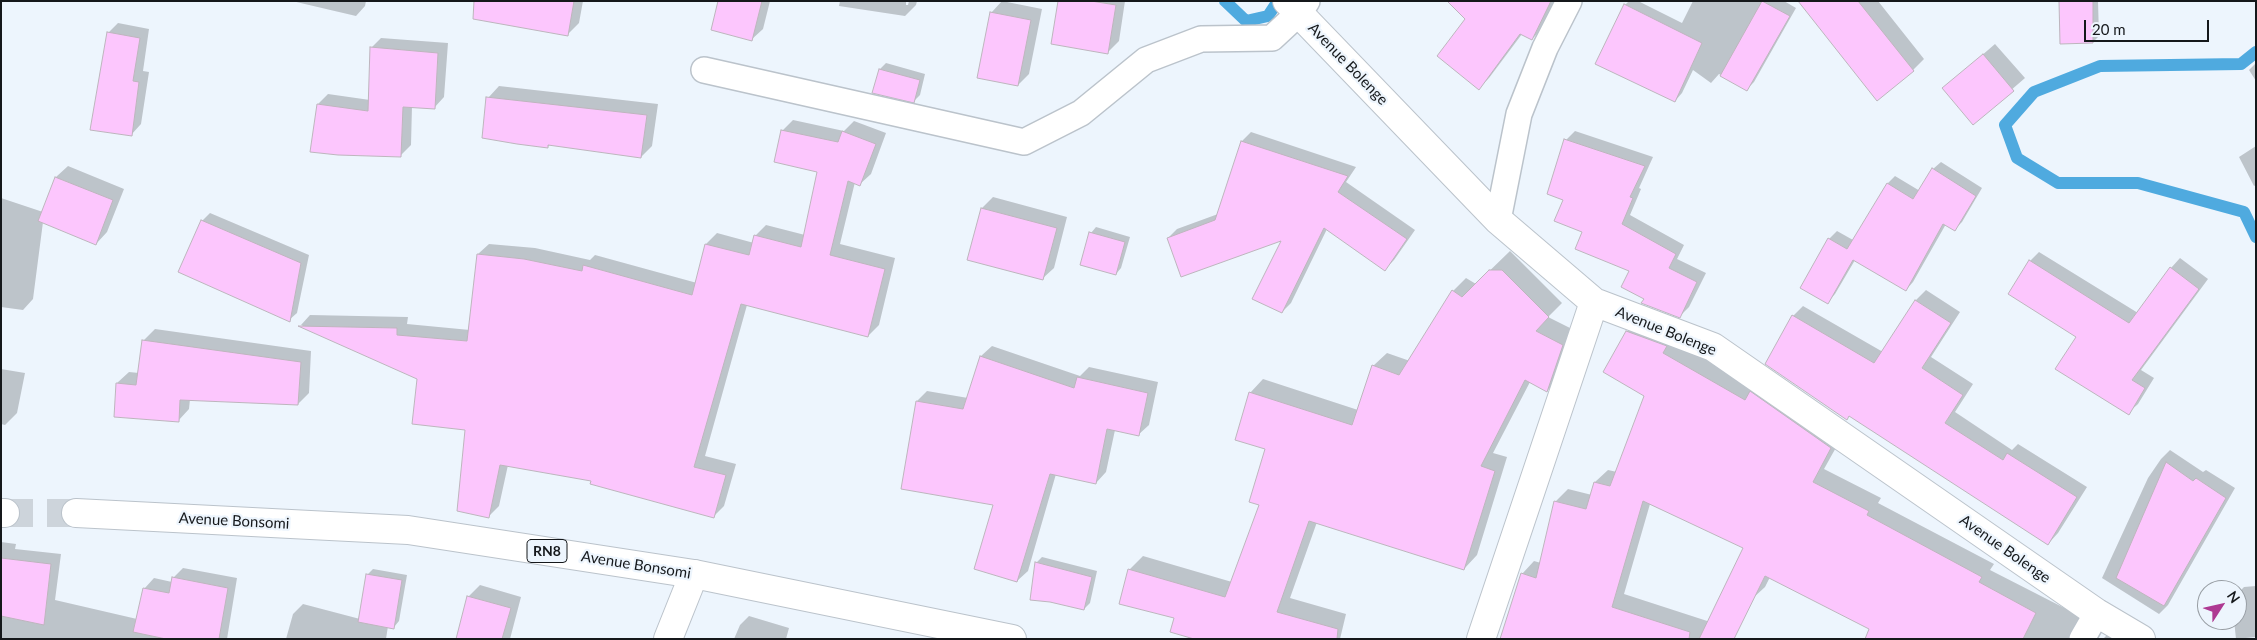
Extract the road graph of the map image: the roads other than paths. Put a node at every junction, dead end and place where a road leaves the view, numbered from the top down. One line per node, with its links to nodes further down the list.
1 (1569, 1): 4 (lane)
2 (1297, 6): 3 (lane); 4 (street, Avenue Bolenge)
3 (704, 70)
4 (1498, 220): 5 (street, Avenue Bolenge)
5 (1594, 302): 8 (street, Avenue Bolenge); 11 (street)
6 (76, 513): 7 (street, Avenue Bonsomi / RN8)
7 (694, 574): 9 (street); 10 (street, Avenue Bonsomi / RN8)
8 (2097, 613): 12 (lane); 13 (street, Avenue Bolenge)
9 (668, 639)
10 (1012, 639)
11 (1481, 639)
12 (2082, 639)
13 (2140, 639)

